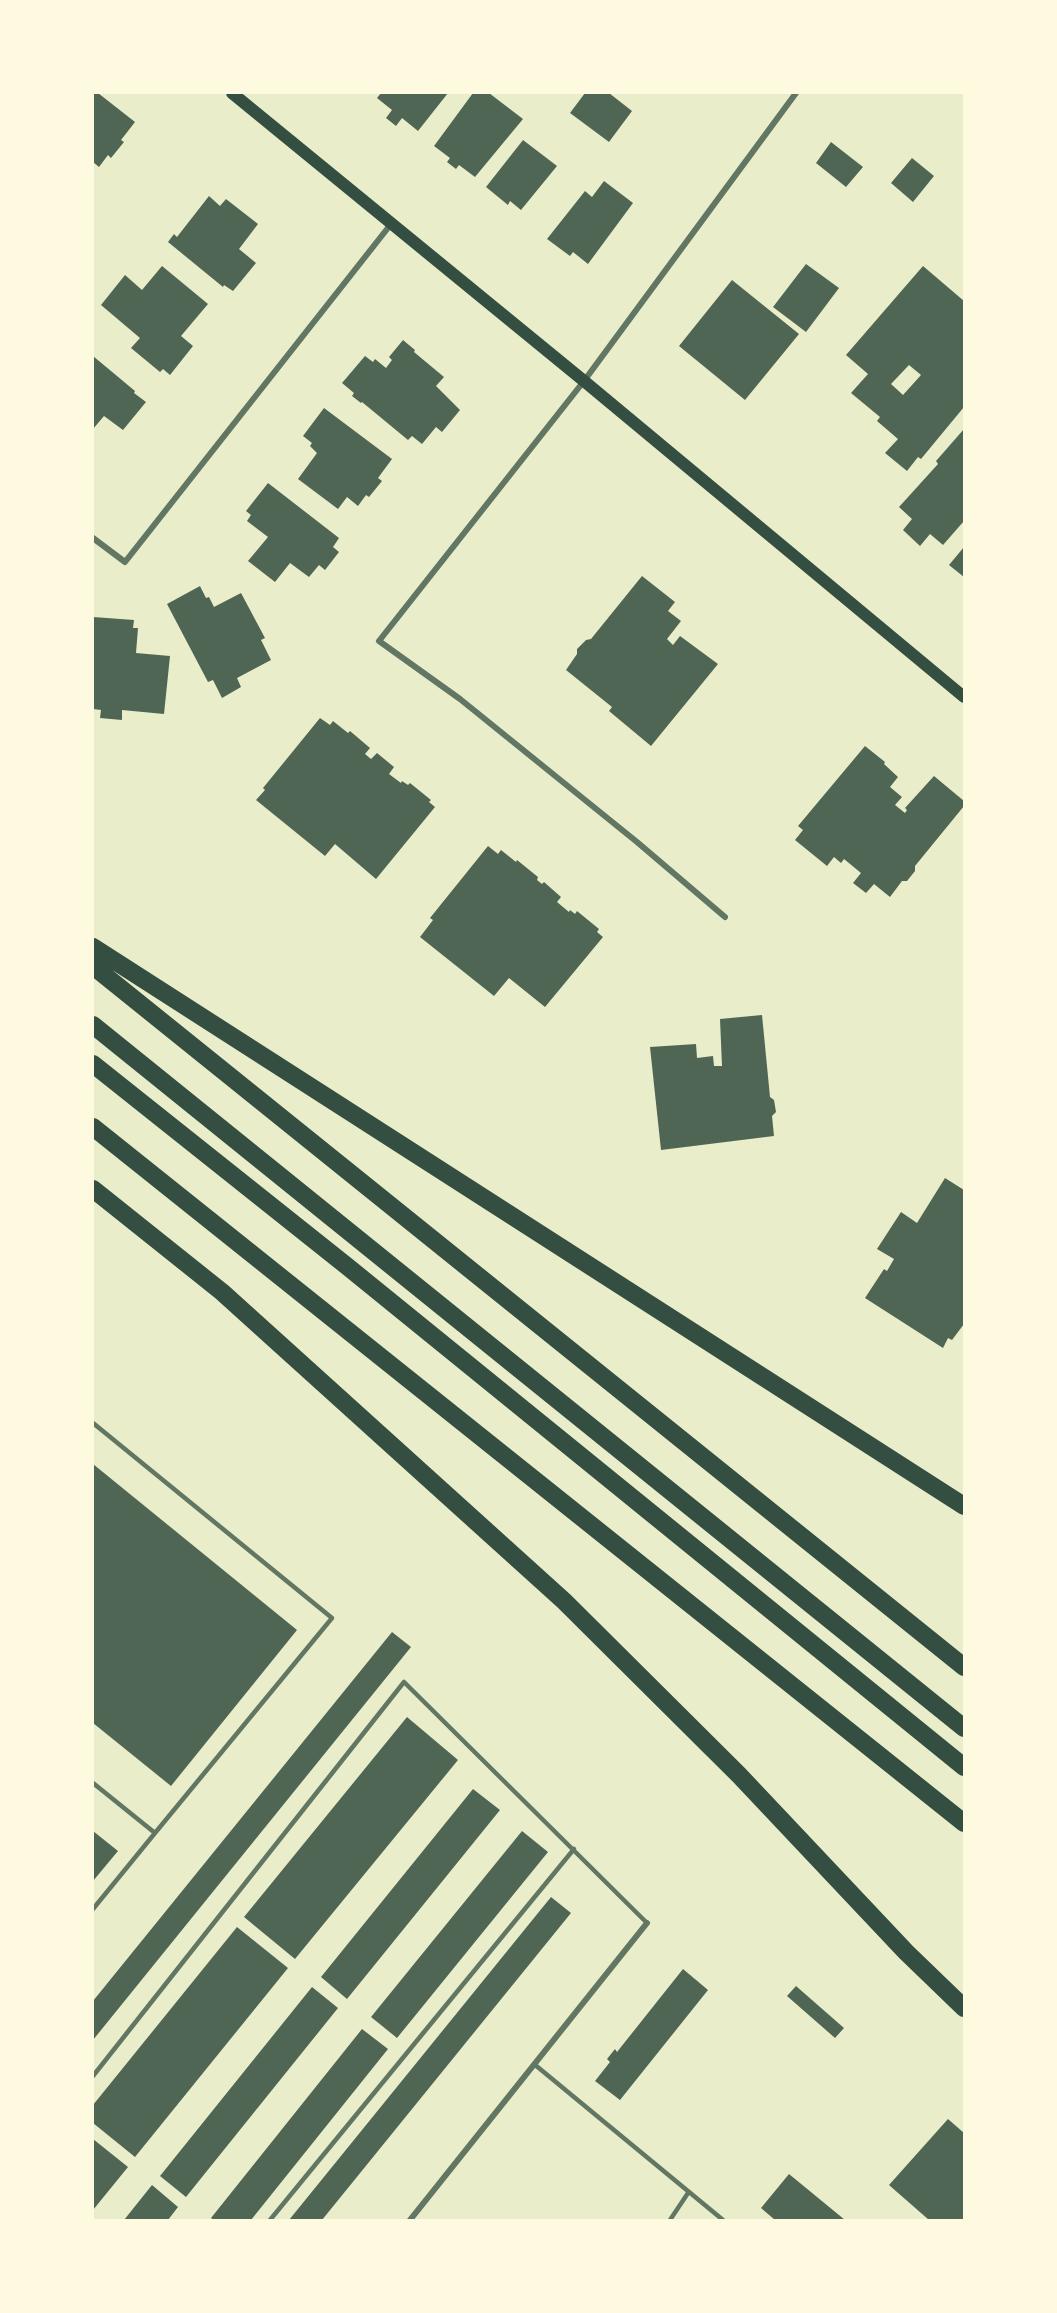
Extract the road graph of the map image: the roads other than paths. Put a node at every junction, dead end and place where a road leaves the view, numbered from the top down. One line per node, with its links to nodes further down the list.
1 (232, 93): 3 (main road)
2 (796, 93): 4 (street)
3 (391, 224): 4 (main road); 5 (street)
4 (584, 381): 6 (main road); 7 (street)
5 (93, 538)
6 (964, 697)
7 (724, 917)
8 (93, 947): 15 (highway)
9 (93, 966): 16 (highway)
10 (93, 1025): 17 (highway)
11 (93, 1064): 18 (highway)
12 (93, 1127): 20 (highway)
13 (93, 1188): 25 (highway)
14 (93, 1423): 21 (lane)
15 (964, 1506)
16 (964, 1667)
17 (964, 1728)
18 (964, 1767)
19 (93, 1783): 21 (lane)
20 (964, 1823)
21 (155, 1833): 23 (lane)
22 (574, 1849): 24 (lane); 27 (lane); 29 (lane)
23 (93, 1909)
24 (646, 1923): 26 (street)
25 (964, 2008)
26 (534, 2064): 28 (lane); 30 (street)
27 (93, 2076)
28 (688, 2193): 31 (lane); 32 (lane)
29 (270, 2220)
30 (410, 2220)
31 (670, 2220)
32 (723, 2220)

